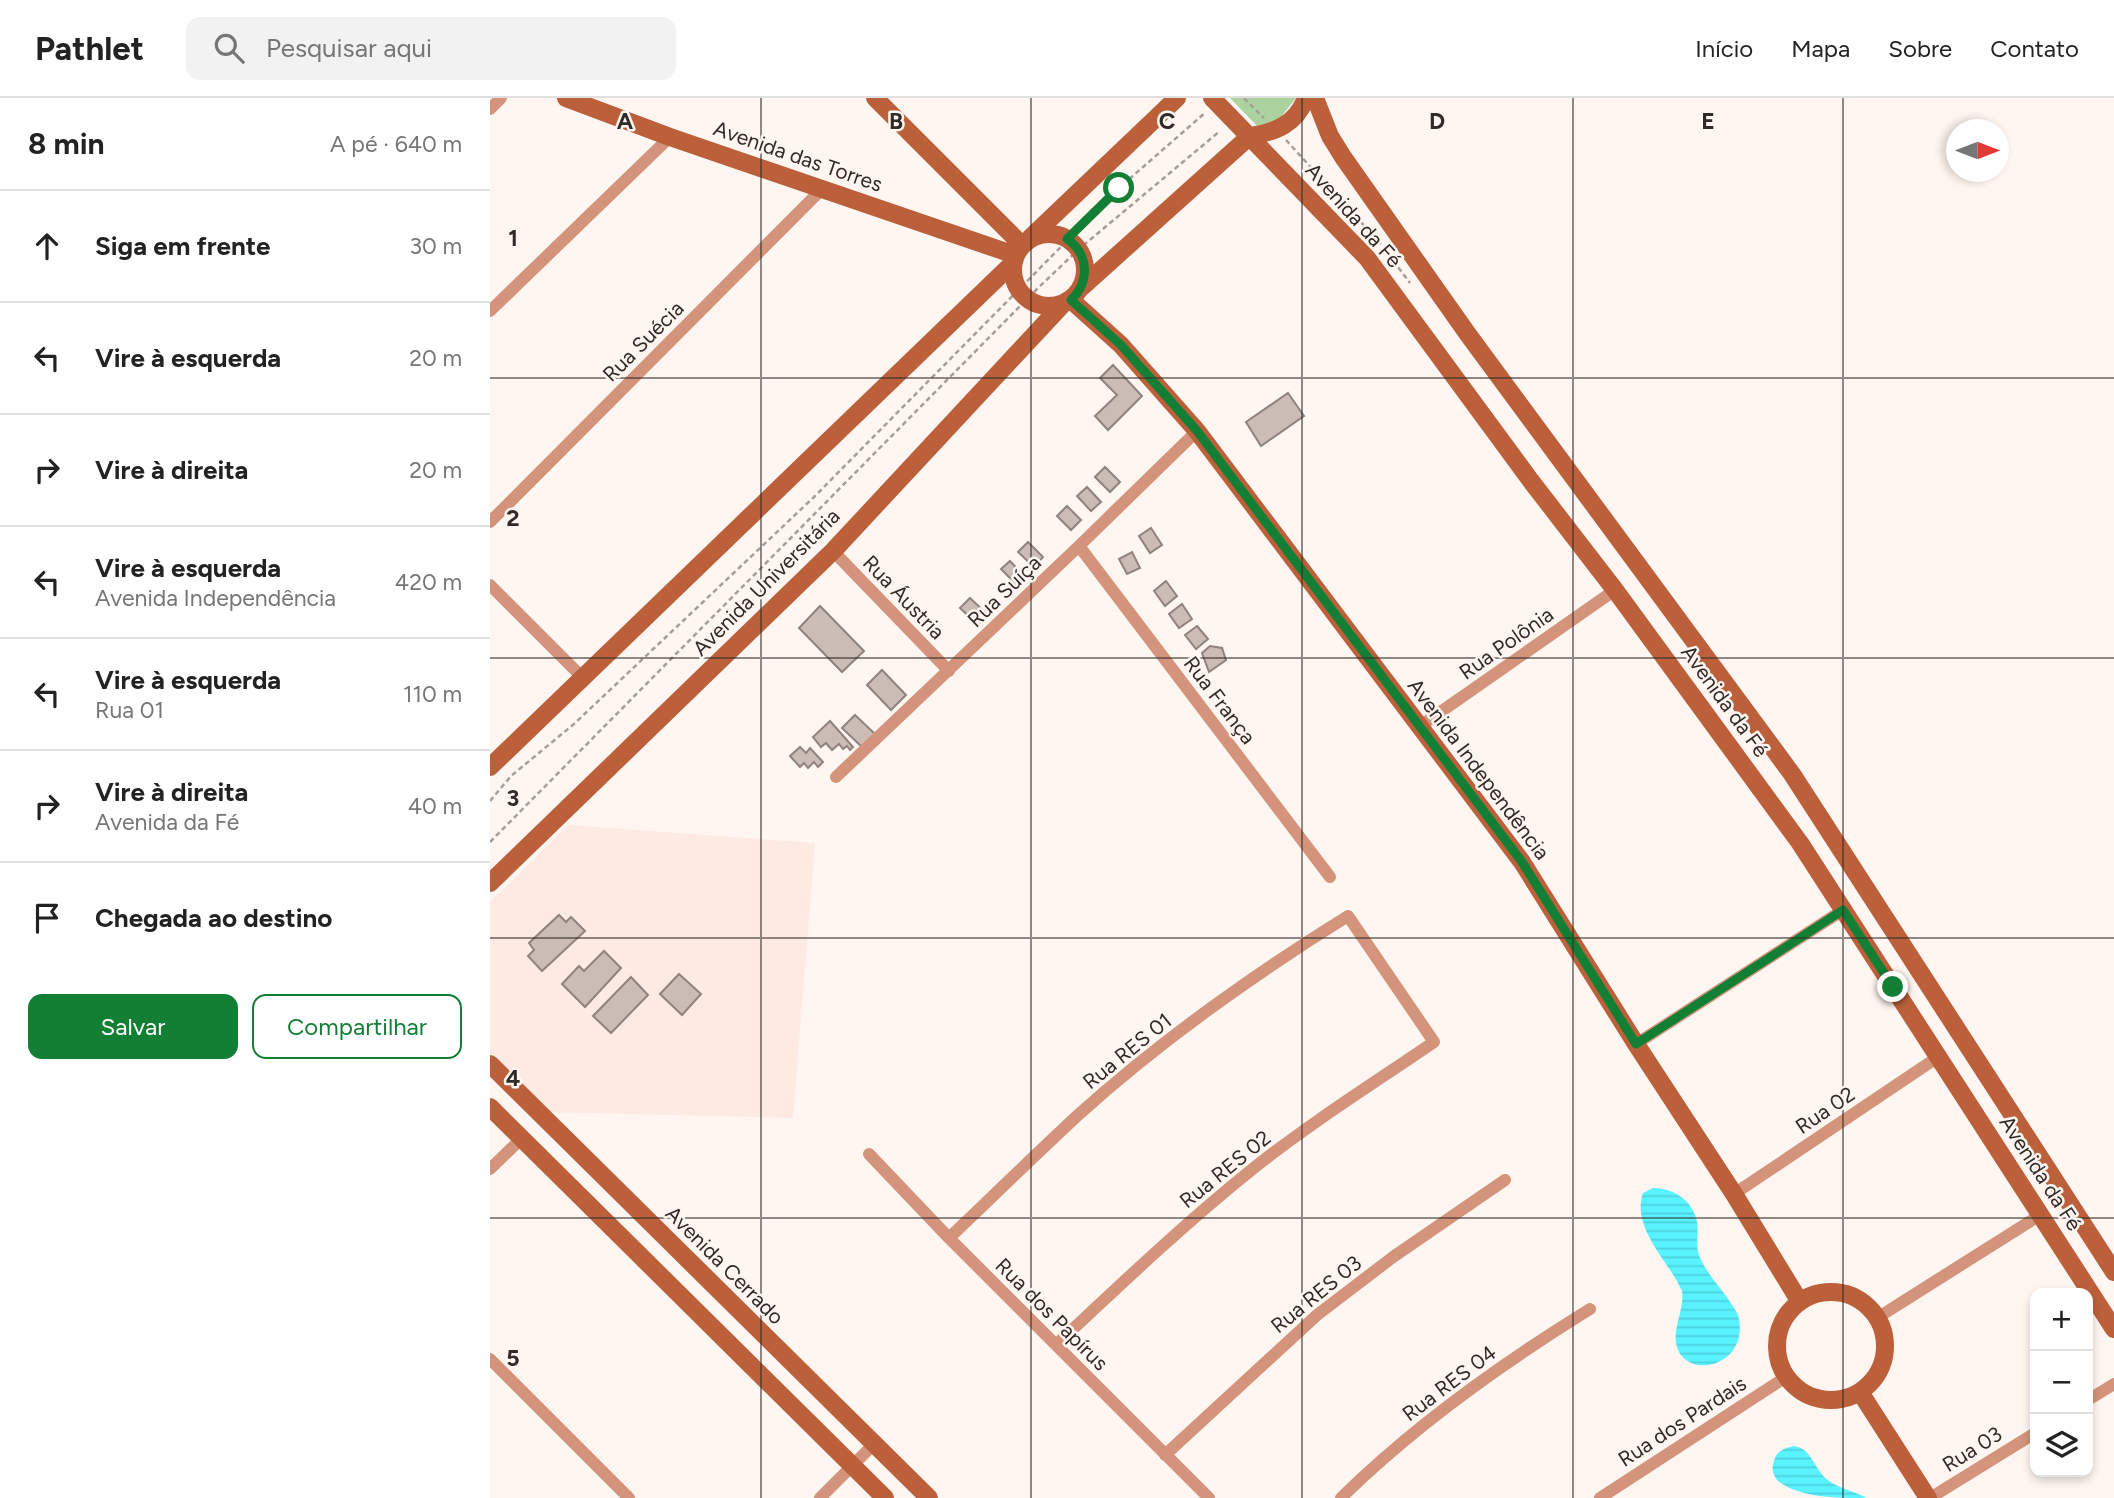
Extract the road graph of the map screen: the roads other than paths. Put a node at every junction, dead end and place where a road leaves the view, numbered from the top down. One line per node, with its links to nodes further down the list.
1 (501, 98): 7 (street)
2 (566, 98): 9 (main road, Avenida das Torres)
3 (875, 98): 11 (main road)
4 (1177, 98): 11 (main road)
5 (1214, 100): 8 (main road, Avenida da Fé)
6 (1308, 101): 8 (main road, Avenida Universitária); 40 (main road, Avenida da Fé)
7 (490, 109)
8 (1250, 136): 12 (main road, Avenida Universitária); 19 (main road, Avenida da Fé)
9 (670, 137): 10 (main road, Avenida das Torres); 13 (street)
10 (823, 188): 11 (main road, Avenida das Torres); 15 (street, Rua Suécia)
11 (1020, 250): 12 (main road); 12 (main road); 21 (main road)
12 (1072, 297): 14 (main road, Avenida Independência); 17 (main road, Avenida Universitária)
13 (490, 311)
14 (1197, 431): 16 (street, Rua Suíça); 22 (main road, Avenida Independência)
15 (490, 522)
16 (1079, 546): 20 (street, Rua Suíça); 25 (street, Rua França)
17 (832, 551): 20 (street, Rua Áustria); 26 (main road, Avenida Universitária)
18 (490, 585): 21 (street)
19 (1615, 590): 22 (street, Rua Polônia); 27 (main road, Avenida da Fé)
20 (949, 671): 24 (street, Rua Suíça)
21 (582, 677): 23 (main road)
22 (1419, 727): 29 (main road, Avenida Independência)
23 (490, 767)
24 (836, 778)
25 (1330, 877)
26 (490, 883)
27 (1843, 910): 29 (street); 30 (main road, Avenida da Fé)
28 (1348, 916): 39 (street, Rua RES 01); 45 (street, Rua RES 02)
29 (1636, 1044): 37 (main road, Avenida Independência)
30 (1938, 1058): 37 (street, Rua 02); 38 (main road, Avenida da Fé)
31 (490, 1064): 52 (main road, Avenida Cerrado)
32 (490, 1107): 33 (main road)
33 (522, 1138): 35 (street); 54 (main road)
34 (869, 1154): 39 (street, Rua dos Papírus)
35 (490, 1169)
36 (1505, 1180): 53 (street, Rua RES 03)
37 (1734, 1194): 41 (main road, Avenida Independência)
38 (2040, 1215): 43 (street); 44 (main road, Avenida da Fé)
39 (949, 1238): 45 (street, Rua dos Papírus)
40 (2114, 1272)
41 (1800, 1302): 43 (main road); 47 (main road)
42 (1590, 1309): 60 (street, Rua RES 04)
43 (1877, 1318): 49 (main road)
44 (2114, 1329)
45 (1056, 1345): 53 (street, Rua dos Papírus)
46 (490, 1359): 55 (street)
47 (1786, 1377): 49 (main road); 61 (street, Rua dos Pardais)
48 (2114, 1384): 50 (street)
49 (1860, 1391): 62 (main road)
50 (2093, 1397)
51 (2030, 1436): 62 (street, Rua 03)
52 (874, 1444): 54 (street); 58 (main road, Avenida Cerrado)
53 (1165, 1455): 59 (street, Rua dos Papírus)
54 (852, 1465): 56 (street); 57 (main road)
55 (629, 1498)
56 (820, 1498)
57 (885, 1498)
58 (929, 1498)
59 (1209, 1498)
60 (1340, 1498)
61 (1600, 1498)
62 (1929, 1498)

